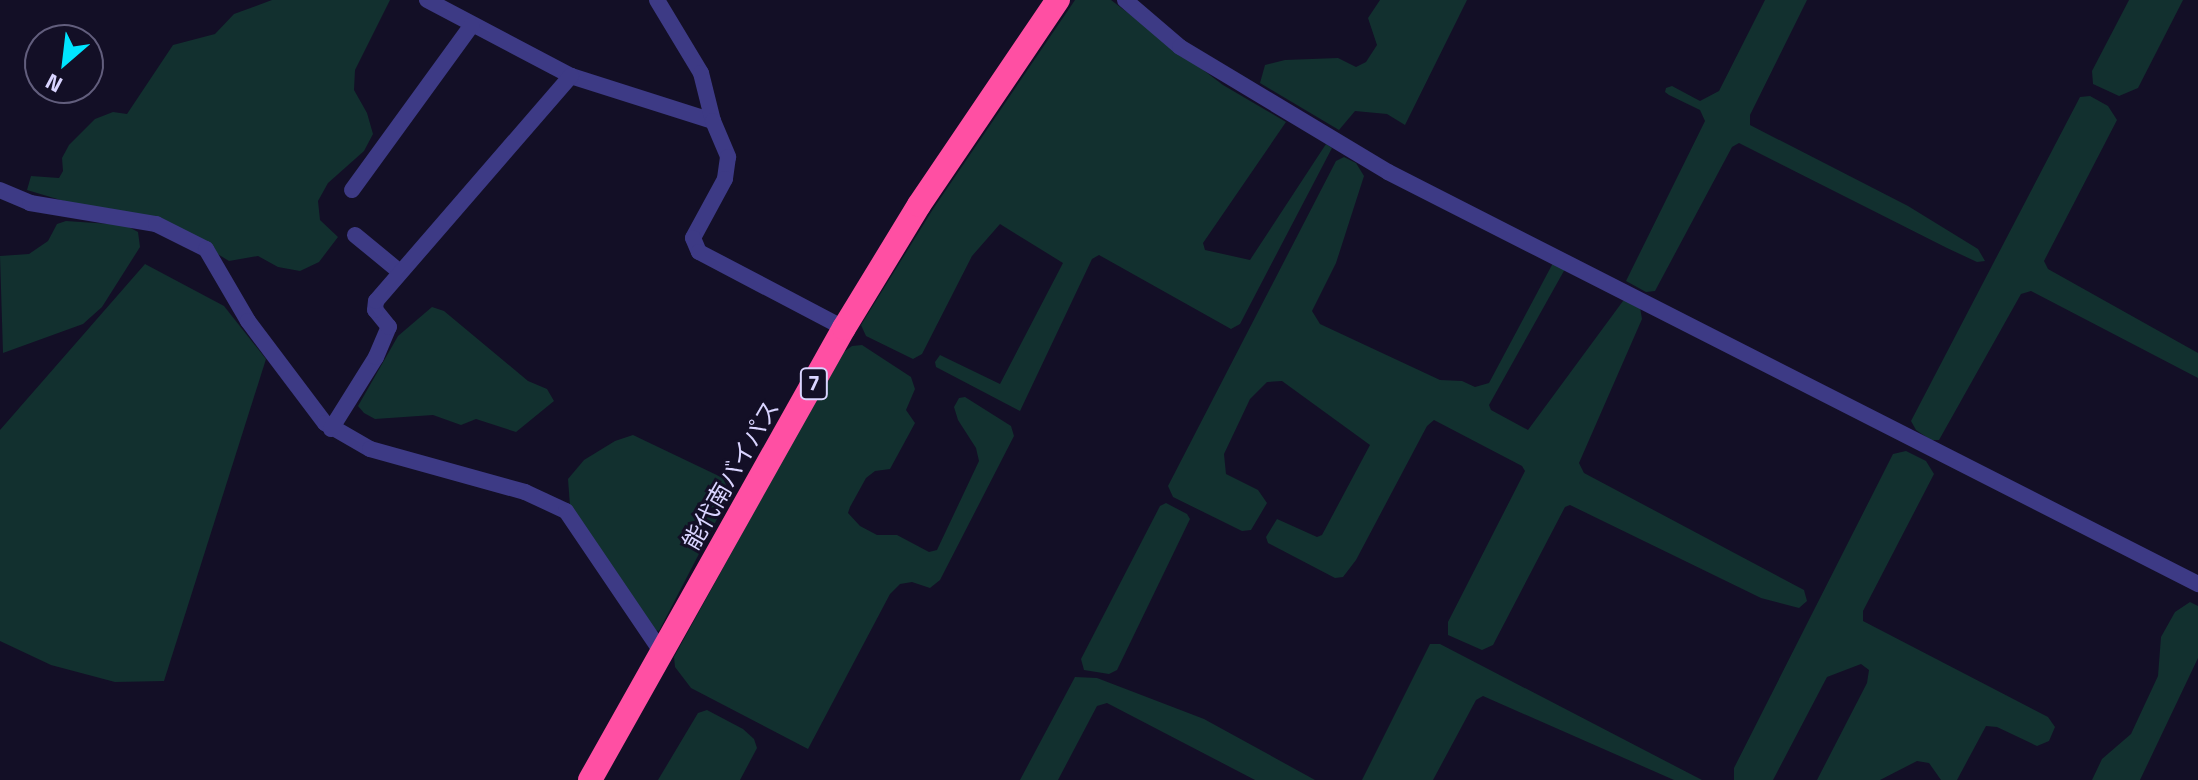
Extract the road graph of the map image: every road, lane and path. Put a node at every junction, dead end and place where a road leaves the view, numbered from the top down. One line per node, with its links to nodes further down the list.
1 (427, 0): 5 (street)
2 (657, 0): 7 (street)
3 (1058, 0): 12 (highway, 能代南バイパス / 7)
4 (1125, 0): 14 (street)
5 (471, 26): 6 (street); 9 (street)
6 (571, 76): 7 (street); 11 (street)
7 (713, 121): 12 (street)
8 (0, 190): 13 (street)
9 (352, 190)
10 (355, 235): 11 (street)
11 (400, 272): 13 (street)
12 (844, 328): 15 (highway, 能代南バイパス / 7)
13 (331, 429): 15 (street)
14 (2198, 584)
15 (663, 654): 16 (highway, 能代南バイパス / 7)
16 (590, 780)

